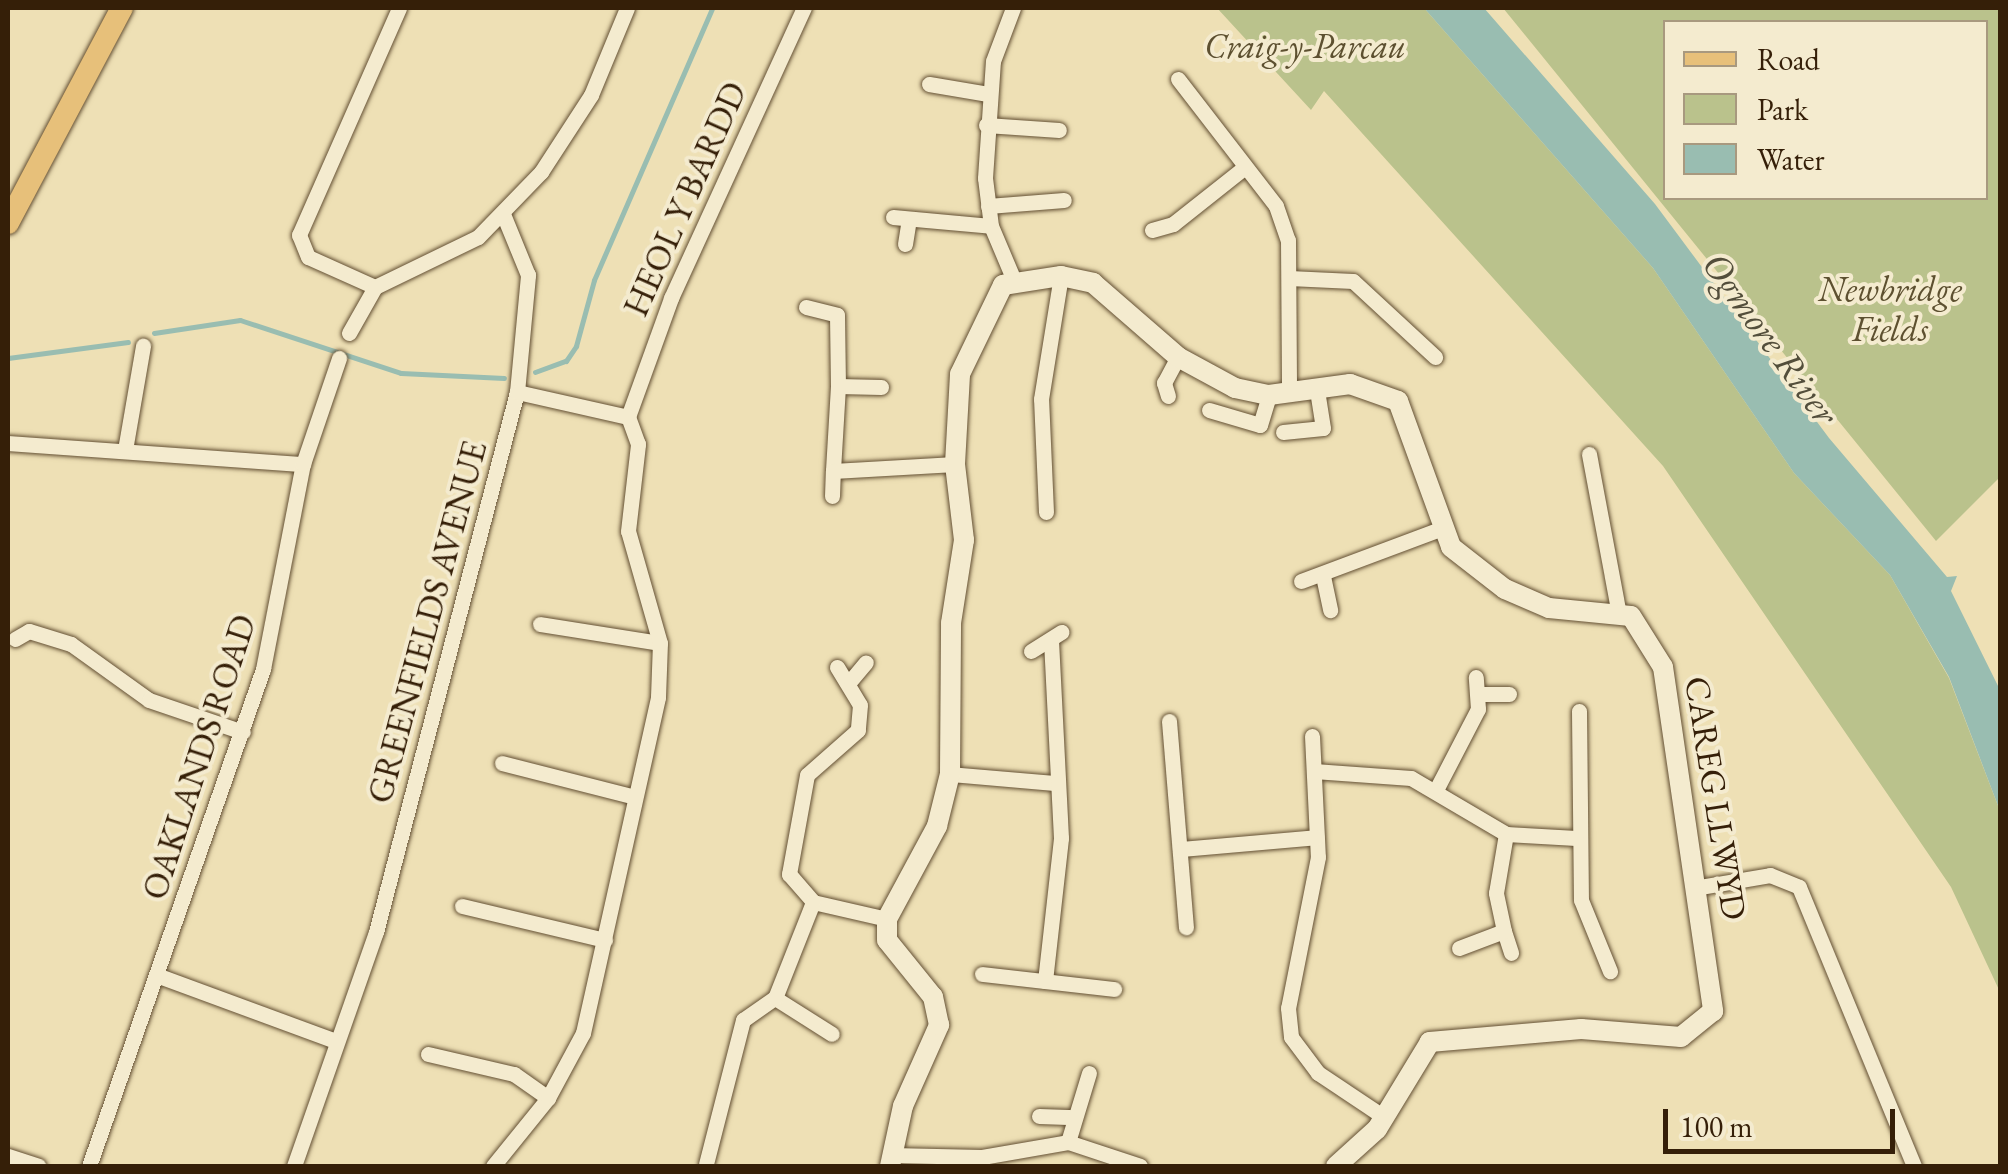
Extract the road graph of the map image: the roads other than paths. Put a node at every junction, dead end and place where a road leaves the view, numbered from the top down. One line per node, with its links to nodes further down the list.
1 (122, 8): 17 (main road)
2 (399, 8): 24 (street)
3 (627, 8): 16 (street)
4 (804, 8): 38 (street, HEOL Y BARDD)
5 (1013, 8): 8 (street)
6 (1178, 79): 13 (street)
7 (929, 84): 8 (street)
8 (988, 94): 10 (street)
9 (1032, 108): 11 (street)
10 (986, 125): 11 (street); 15 (street)
11 (1032, 128): 12 (street)
12 (1059, 130)
13 (1245, 168): 19 (street); 23 (street)
14 (1064, 200): 15 (street)
15 (988, 206): 18 (street)
16 (503, 214): 24 (street); 34 (street, GREENFIELDS AVENUE)
17 (8, 222)
18 (991, 226): 20 (street); 22 (street)
19 (1152, 230)
20 (905, 244)
21 (1061, 276): 22 (street); 28 (street); 47 (street)
22 (1012, 278): 44 (street)
23 (1289, 278): 29 (street); 35 (street)
24 (375, 287): 26 (street)
25 (806, 307): 31 (street)
26 (348, 332)
27 (143, 346): 41 (street)
28 (1178, 356): 35 (street); 36 (street)
29 (1435, 356)
30 (339, 358): 43 (street, OAKLANDS ROAD)
31 (838, 386): 32 (street); 45 (street)
32 (880, 387)
33 (1316, 391): 35 (street); 39 (street); 48 (street)
34 (517, 392): 38 (street); 93 (street, GREENFIELDS AVENUE)
35 (1279, 394): 37 (street)
36 (1168, 396)
37 (1209, 410)
38 (628, 417): 55 (street, HEOL Y BARDD)
39 (1283, 432)
40 (8, 442): 41 (street)
41 (125, 450): 43 (street)
42 (1590, 454): 52 (street)
43 (303, 464): 65 (street, OAKLANDS ROAD)
44 (955, 464): 45 (street); 69 (street)
45 (833, 471): 46 (street)
46 (832, 496)
47 (1046, 512)
48 (1443, 528): 49 (street); 52 (street)
49 (1323, 576): 50 (street); 51 (street)
50 (1301, 581)
51 (1330, 610)
52 (1618, 614): 77 (street, CAREG LLWYD)
53 (540, 624): 55 (street)
54 (22, 628): 65 (street)
55 (660, 642): 72 (street, HEOL Y BARDD)
56 (1031, 651): 70 (street)
57 (866, 662): 60 (street)
58 (837, 667): 60 (street)
59 (1476, 676): 61 (street)
60 (851, 680): 78 (street)
61 (1480, 694): 62 (street); 71 (street)
62 (1509, 694)
63 (1579, 712): 75 (street)
64 (1169, 720): 76 (street)
65 (243, 732): 88 (street, OAKLANDS ROAD)
66 (1312, 736): 68 (street)
67 (502, 763): 72 (street)
68 (1314, 771): 71 (street); 74 (street)
69 (950, 774): 70 (street); 80 (street)
70 (1056, 783): 89 (street)
71 (1437, 788): 73 (street)
72 (636, 797): 83 (street, HEOL Y BARDD)
73 (1506, 834): 75 (street); 82 (street)
74 (1316, 837): 76 (street); 99 (street)
75 (1576, 838): 86 (street)
76 (1180, 849): 81 (street)
77 (1694, 888): 99 (street, CAREG LLWYD); 111 (street)
78 (813, 902): 80 (street); 91 (street)
79 (462, 906): 83 (street)
80 (888, 919): 102 (street)
81 (1186, 927)
82 (1504, 931): 84 (street); 85 (street)
83 (606, 940): 96 (street, HEOL Y BARDD)
84 (1459, 948)
85 (1511, 953)
86 (1610, 971)
87 (982, 974): 89 (street)
88 (159, 976): 93 (street); 106 (street, OAKLANDS ROAD)
89 (1045, 981): 90 (street)
90 (1114, 989)
91 (775, 998): 92 (street); 104 (street)
92 (832, 1034)
93 (336, 1041): 107 (street, GREENFIELDS AVENUE)
94 (428, 1054): 96 (street)
95 (1089, 1073): 98 (street)
96 (548, 1098): 108 (street, HEOL Y BARDD)
97 (1039, 1116): 98 (street)
98 (1075, 1117): 100 (street)
99 (1384, 1117): 110 (street, CAREG LLWYD)
100 (1068, 1142): 102 (street); 103 (street)
101 (8, 1156): 105 (street)
102 (891, 1161)
103 (1103, 1161): 109 (street)
104 (706, 1164)
105 (38, 1166)
106 (90, 1166)
107 (294, 1166)
108 (493, 1166)
109 (1140, 1166)
110 (1336, 1166)
111 (1914, 1166)

